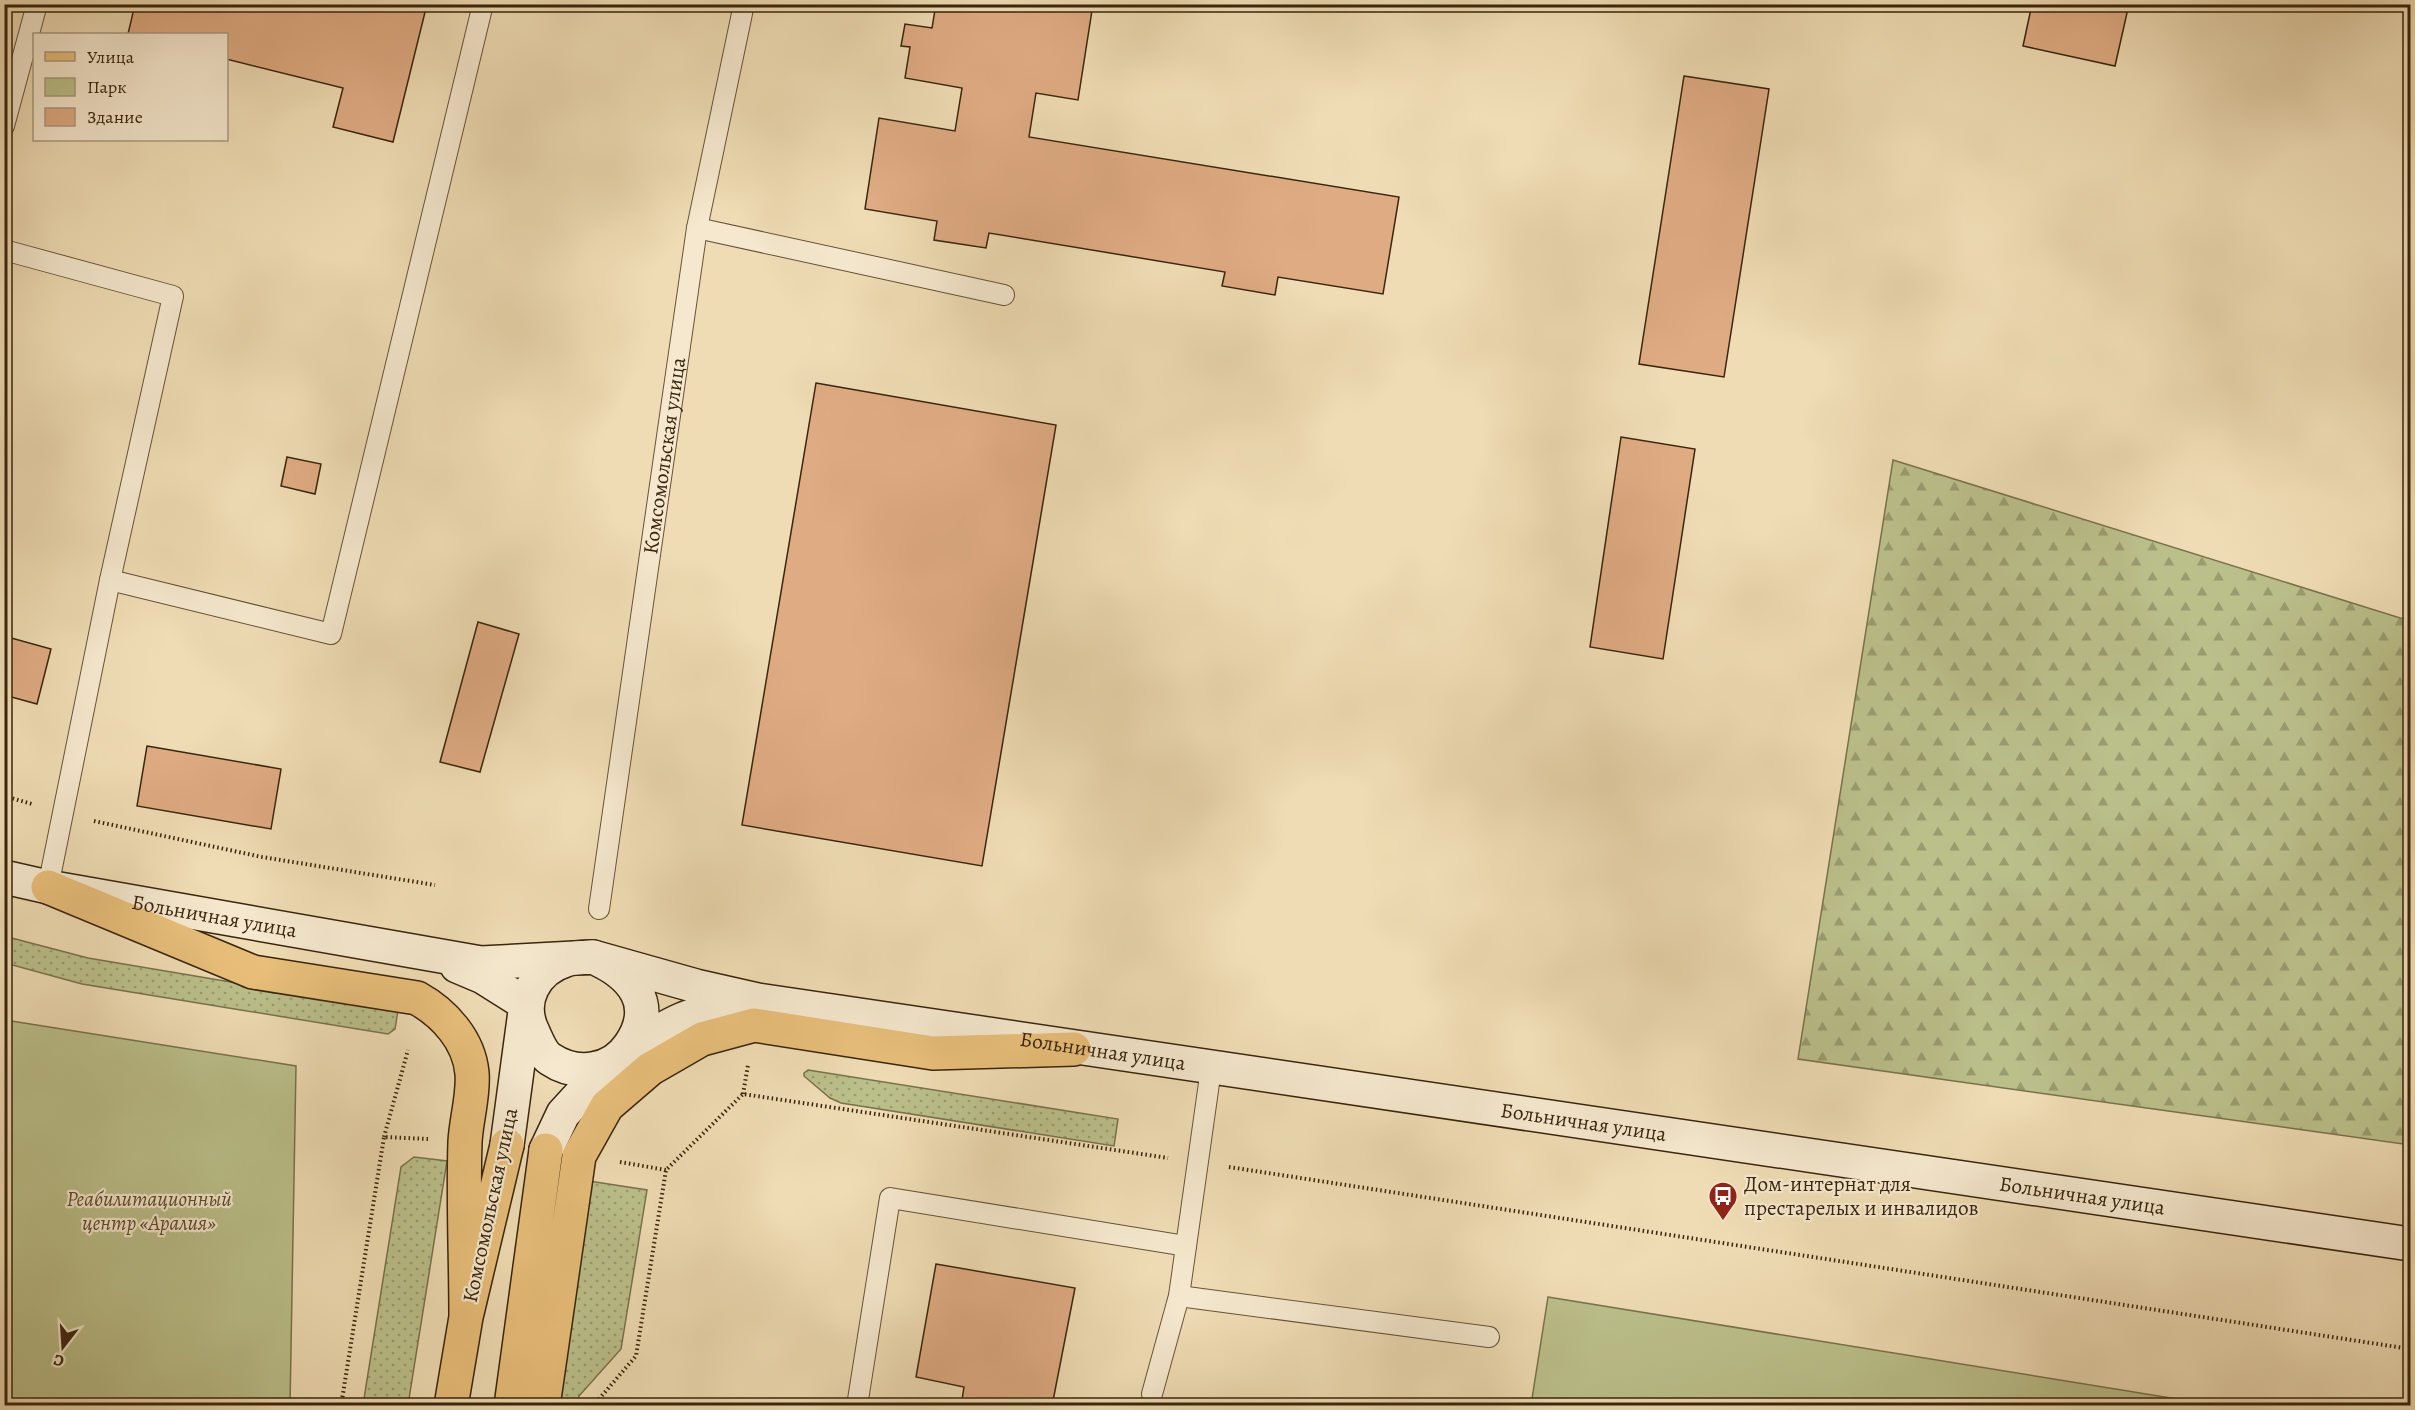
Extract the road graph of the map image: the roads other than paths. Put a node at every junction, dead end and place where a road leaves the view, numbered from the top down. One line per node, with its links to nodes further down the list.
1 (37, 4): 4 (lane)
2 (483, 4): 8 (lane)
3 (744, 4): 5 (lane, Комсомольская улица)
4 (4, 126)
5 (697, 228): 7 (lane); 11 (lane, Комсомольская улица)
6 (4, 250): 8 (lane)
7 (1004, 294)
8 (110, 580): 10 (lane)
9 (4, 877): 10 (main road, Больничная улица)
10 (48, 887): 12 (main road, Больничная улица); 22 (main road)
11 (599, 909)
12 (424, 954): 13 (main road, Больничная улица); 15 (main road, Больничная улица)
13 (593, 957): 14 (main road, Больничная улица); 15 (main road, Больничная улица); 17 (main road)
14 (758, 1000): 16 (main road, Больничная улица); 17 (main road, Больничная улица)
15 (526, 1004): 17 (main road, Больничная улица); 22 (main road, Комсомольская улица)
16 (1074, 1048): 18 (main road, Больничная улица); 27 (main road)
17 (616, 1060): 26 (main road, Комсомольская улица)
18 (1211, 1069): 19 (main road, Больничная улица); 20 (lane)
19 (2410, 1245)
20 (1186, 1246): 21 (lane); 28 (lane)
21 (1179, 1296): 23 (lane); 24 (lane)
22 (466, 1317): 25 (main road, Комсомольская улица)
23 (1489, 1337)
24 (1152, 1394)
25 (451, 1406)
26 (511, 1406)
27 (543, 1406)
28 (857, 1406)

